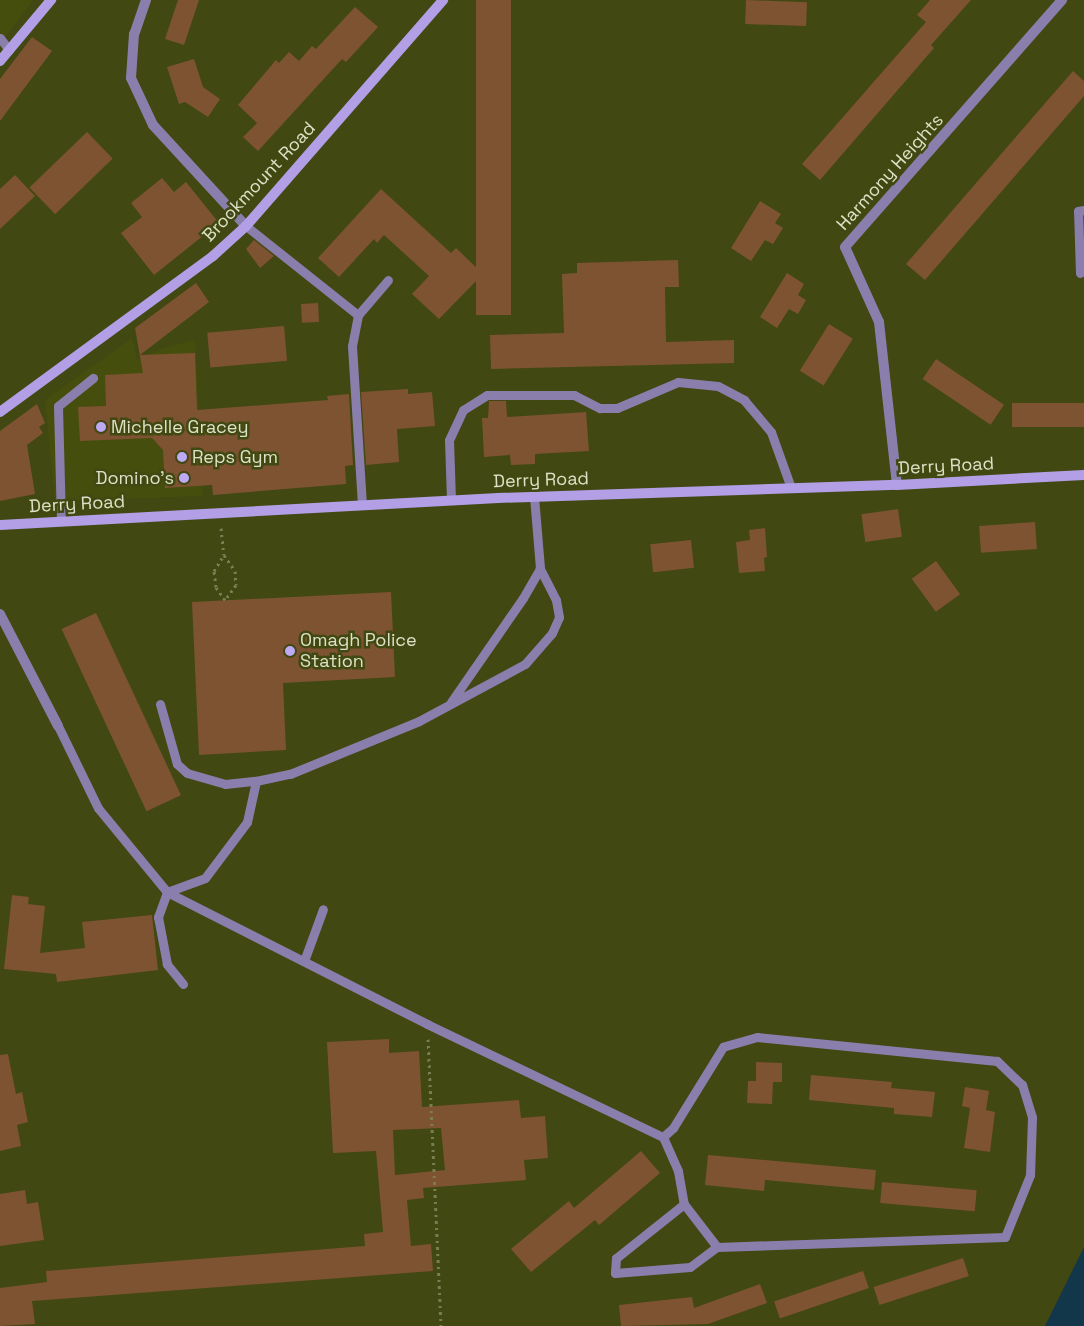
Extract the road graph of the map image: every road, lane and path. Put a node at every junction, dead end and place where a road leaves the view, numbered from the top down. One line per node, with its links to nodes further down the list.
1 (50, 0): 6 (main road)
2 (146, 0): 9 (street)
3 (443, 0): 9 (main road, Brookmount Road)
4 (1062, 0): 16 (street, Harmony Heights)
5 (0, 38): 6 (lane)
6 (9, 50): 7 (main road)
7 (0, 61)
8 (1084, 210): 10 (lane)
9 (246, 226): 12 (lane); 14 (main road, Brookmount Road)
10 (1080, 273)
11 (388, 280): 12 (lane)
12 (358, 315): 20 (lane)
13 (93, 378): 22 (lane)
14 (0, 412)
15 (1084, 475): 16 (main road, Derry Road)
16 (897, 485): 17 (main road, Derry Road)
17 (791, 488): 18 (main road, Derry Road); 19 (lane)
18 (534, 497): 19 (main road, Derry Road); 25 (lane)
19 (451, 500): 20 (main road, Derry Road)
20 (362, 505): 21 (main road, Derry Road)
21 (219, 513): 22 (main road, Derry Road); 24 (path)
22 (61, 521): 23 (main road, Derry Road)
23 (0, 525)
24 (224, 555): 24 (path)
25 (540, 568): 27 (lane); 28 (lane)
26 (0, 614): 31 (street)
27 (466, 679): 28 (lane); 29 (lane)
28 (482, 686): 29 (lane)
29 (451, 702): 32 (lane)
30 (160, 704): 32 (lane)
31 (58, 726): 33 (lane)
32 (256, 781): 33 (lane)
33 (168, 892): 35 (lane); 36 (lane)
34 (324, 909): 35 (lane)
35 (304, 961): 37 (lane)
36 (183, 984)
37 (427, 1024): 38 (lane); 41 (path)
38 (663, 1137): 39 (lane); 40 (lane)
39 (684, 1204): 40 (lane); 40 (lane)
40 (717, 1247)
41 (441, 1326)

